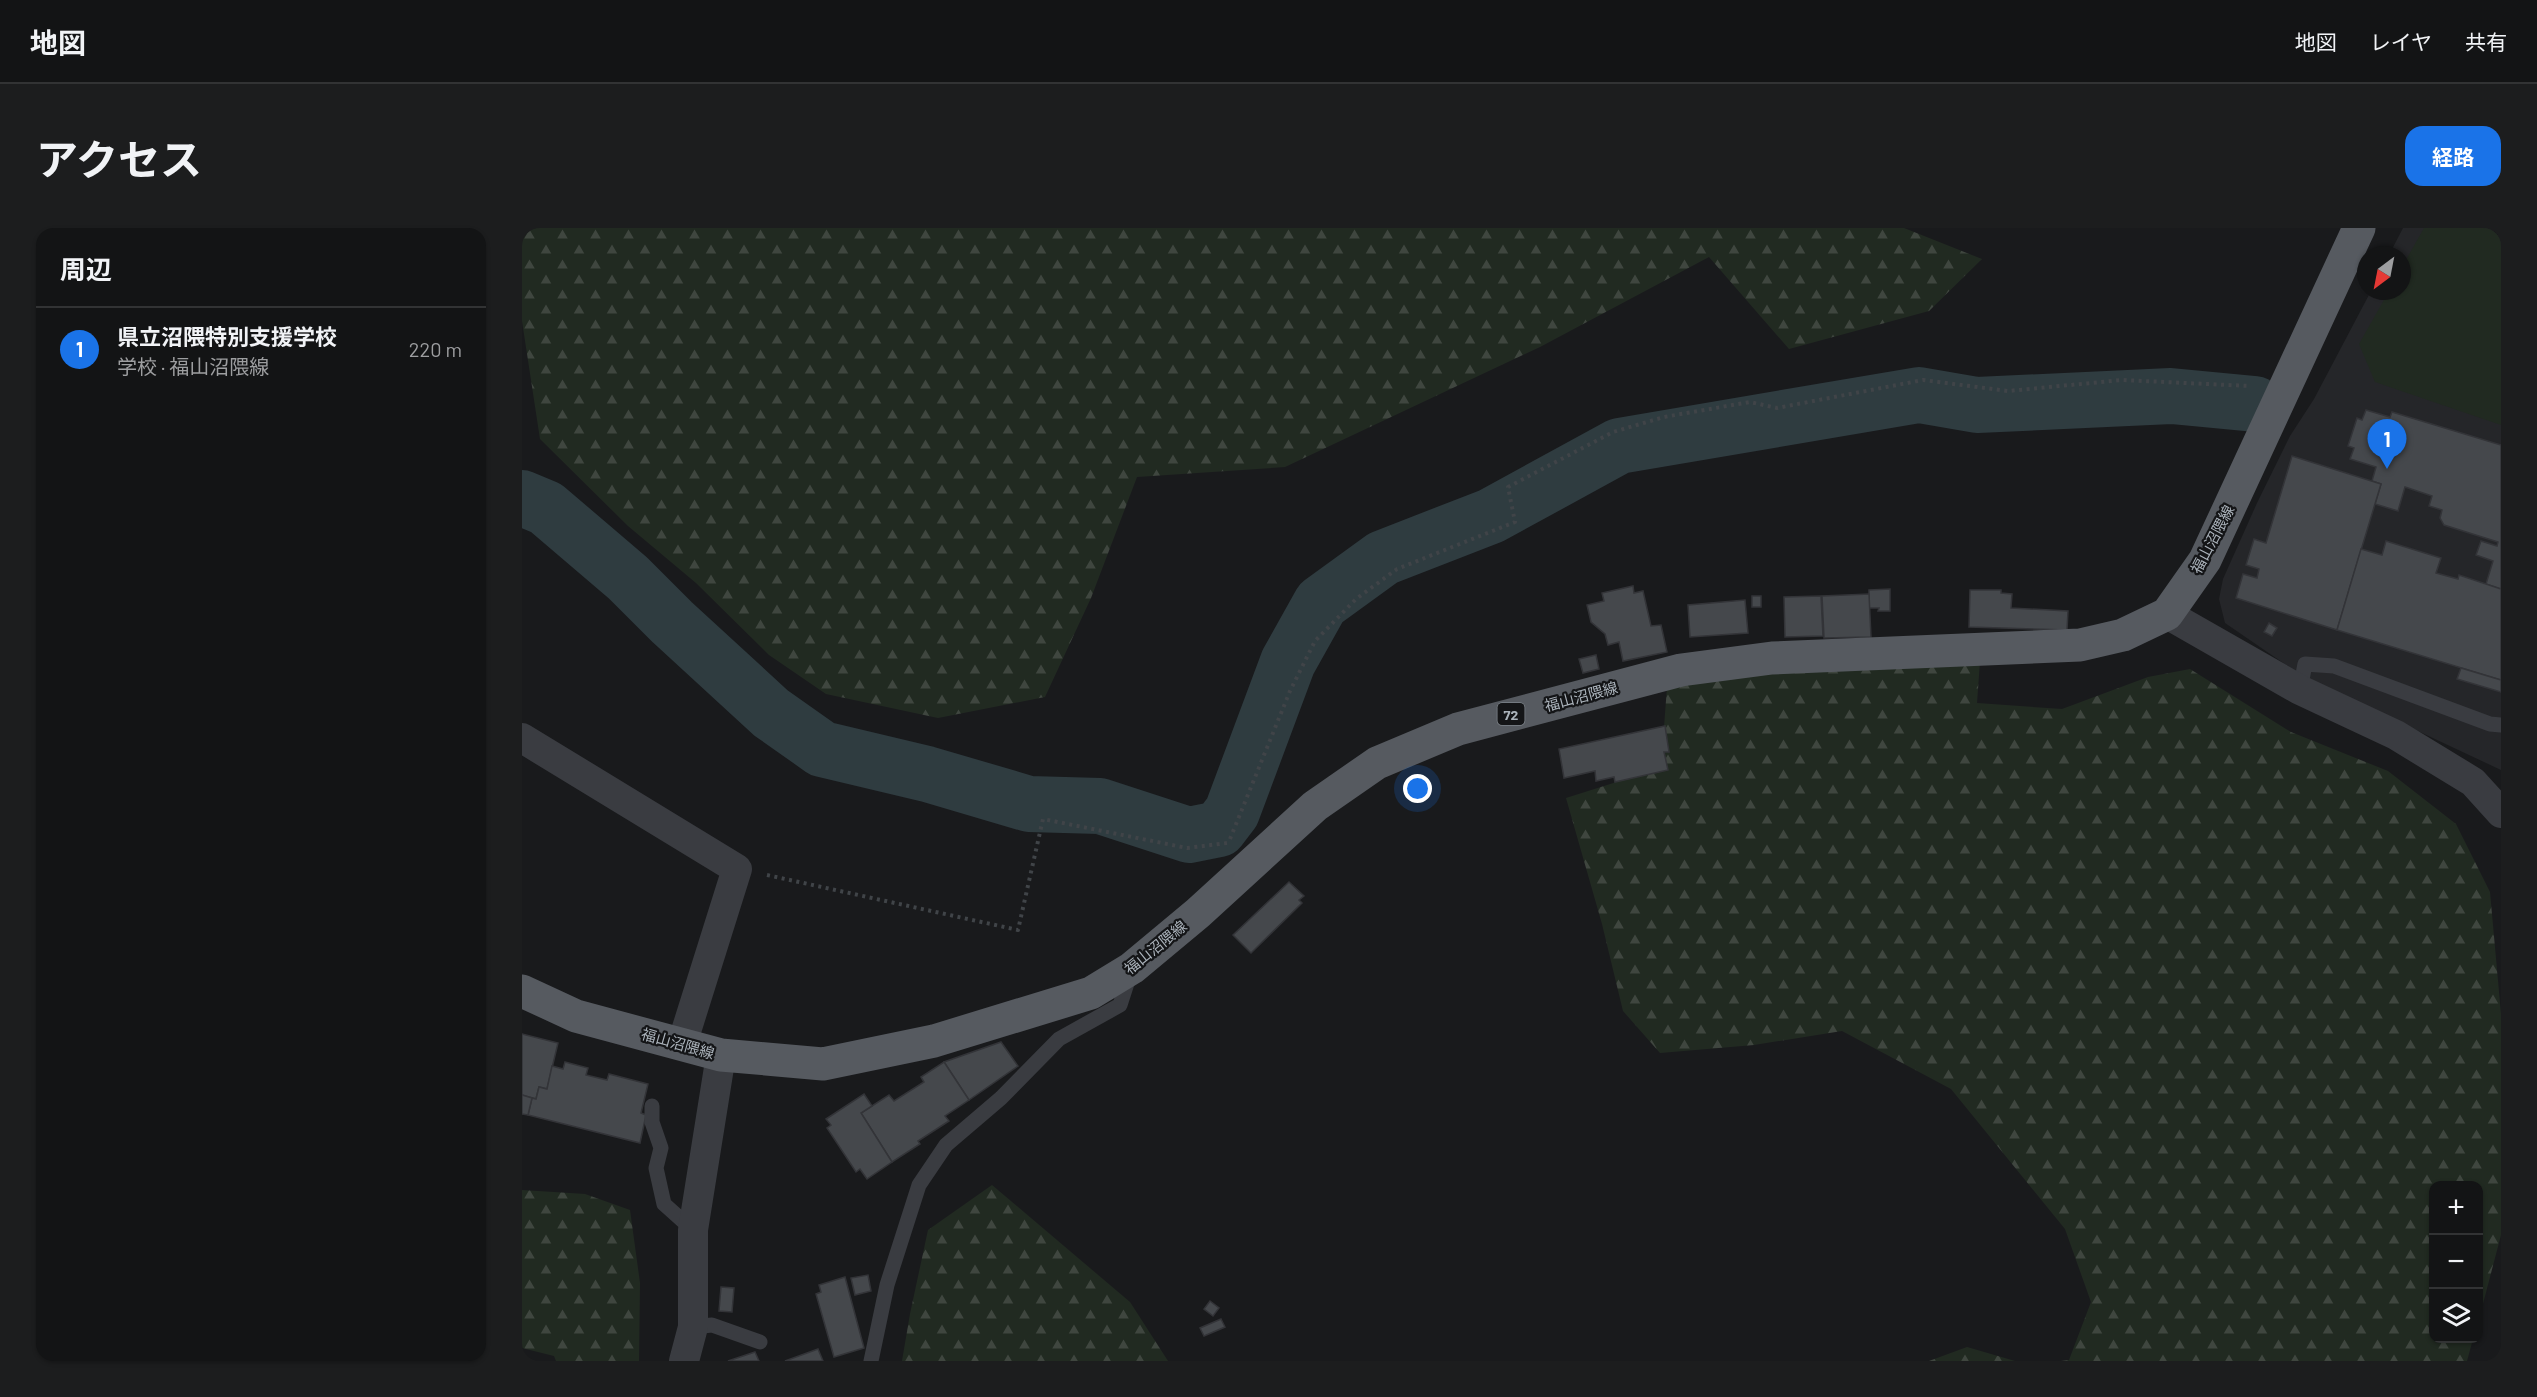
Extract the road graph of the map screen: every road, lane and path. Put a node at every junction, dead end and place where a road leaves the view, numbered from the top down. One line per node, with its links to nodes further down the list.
1 (2359, 228): 2 (main road, 福山沼隈線)
2 (2284, 391): 3 (main road, 福山沼隈線); 8 (path)
3 (2168, 614): 4 (street); 11 (main road, 福山沼隈線 / 72)
4 (2300, 690): 5 (lane); 7 (street)
5 (2501, 725)
6 (522, 738): 10 (street)
7 (2501, 813)
8 (1228, 843): 9 (path); 10 (path)
9 (1222, 849)
10 (736, 869): 13 (street)
11 (1132, 968): 14 (main road, 福山沼隈線 / 72); 20 (lane)
12 (522, 991): 13 (main road, 福山沼隈線 / 72)
13 (682, 1044): 14 (main road, 福山沼隈線 / 72)
14 (721, 1055): 16 (street)
15 (652, 1106): 16 (lane)
16 (693, 1230): 17 (street)
17 (693, 1327): 18 (lane); 19 (street)
18 (760, 1342)
19 (684, 1361)
20 (871, 1361)

